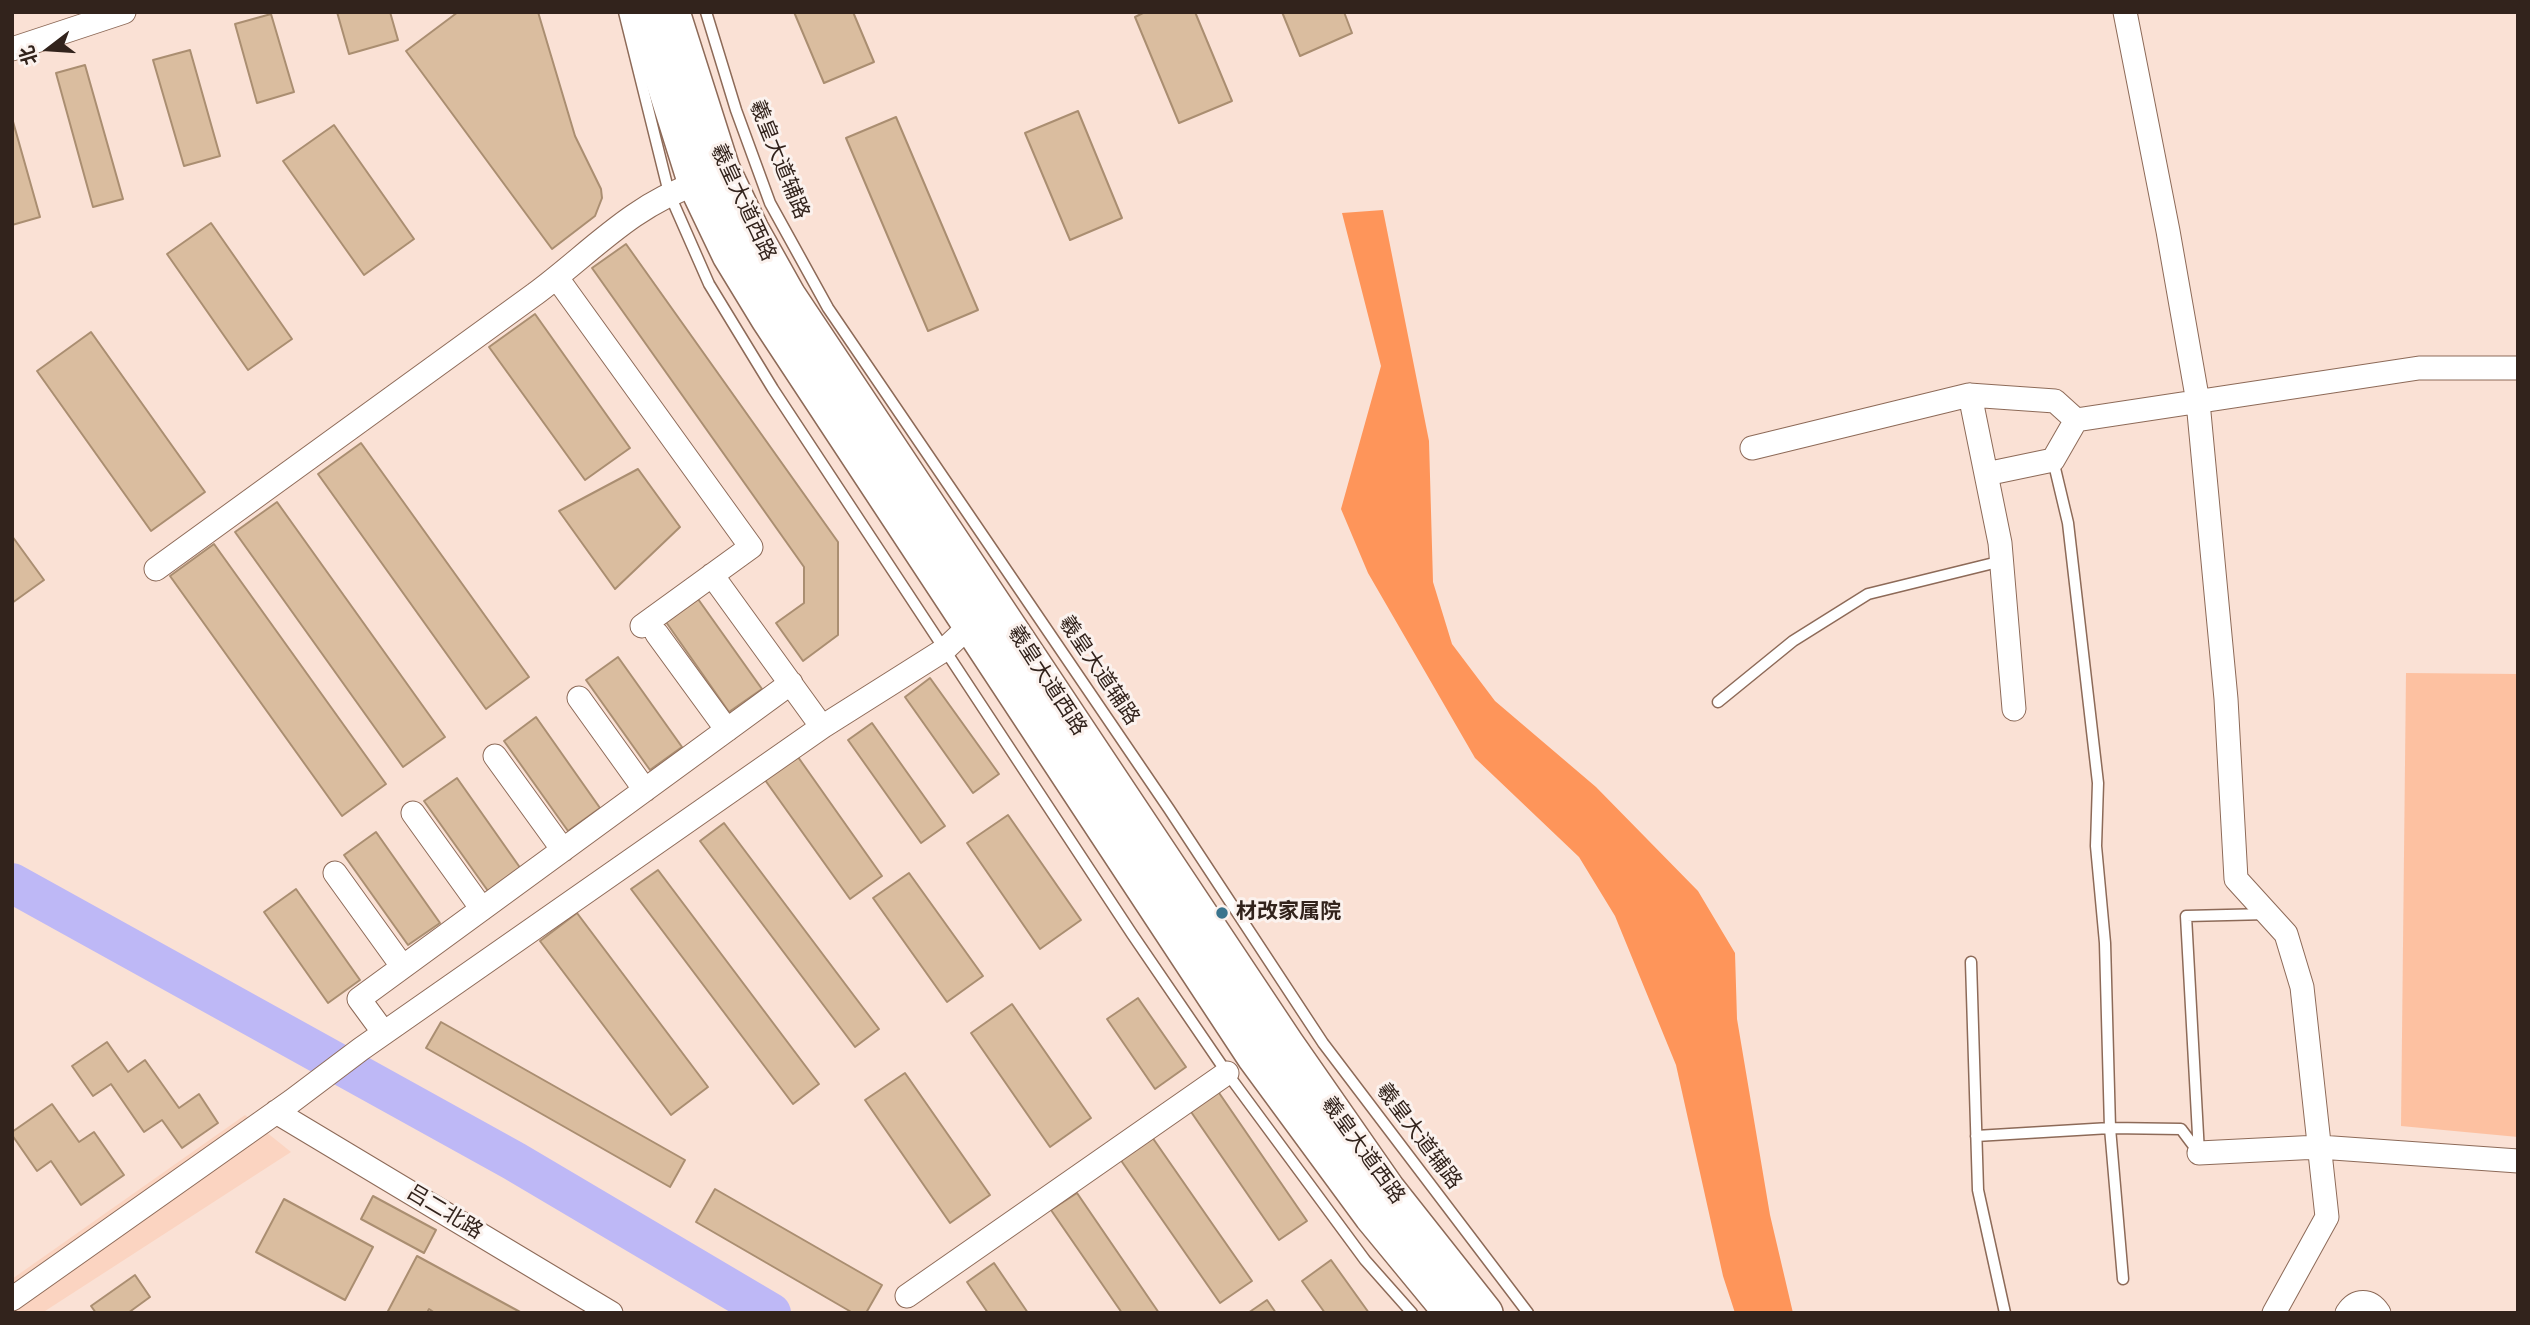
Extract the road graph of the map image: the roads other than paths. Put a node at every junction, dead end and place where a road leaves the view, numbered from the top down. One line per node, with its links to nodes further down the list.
1 (124, 12): 7 (street)
2 (624, 12): 8 (lane)
3 (642, 12): 8 (main road, 羲皇大道西路)
4 (673, 12): 20 (main road, 羲皇大道西路)
5 (706, 12): 52 (lane, 羲皇大道辅路)
6 (2125, 12): 12 (street)
7 (12, 48)
8 (683, 188): 9 (street); 20 (main road, 羲皇大道西路); 21 (lane)
9 (557, 278): 18 (street); 19 (street)
10 (2518, 368): 12 (street)
11 (1970, 395): 13 (street); 14 (street); 16 (street)
12 (2198, 402): 13 (street); 34 (street)
13 (2076, 420): 15 (street)
14 (1752, 448)
15 (2053, 460): 16 (street); 40 (lane)
16 (1986, 474): 17 (street)
17 (2002, 561): 24 (lane); 25 (street)
18 (156, 569)
19 (712, 575): 22 (street); 27 (street)
20 (983, 614): 21 (street); 50 (main road, 羲皇大道西路); 51 (main road, 羲皇大道西路)
21 (944, 650): 26 (street); 38 (lane)
22 (791, 683): 26 (street); 27 (street)
23 (579, 698): 29 (street)
24 (1718, 702)
25 (2014, 709)
26 (822, 727): 37 (street)
27 (727, 730): 29 (street)
28 (495, 756): 31 (street)
29 (645, 790): 31 (street)
30 (413, 813): 33 (street)
31 (563, 850): 33 (street)
32 (335, 873): 36 (street)
33 (482, 909): 36 (street)
34 (2268, 914): 42 (street); 43 (lane)
35 (1971, 962): 41 (lane)
36 (402, 967): 37 (street)
37 (384, 1033): 39 (street)
38 (1227, 1073): 46 (street); 49 (lane)
39 (284, 1107): 47 (street); 48 (street, 吕二北路)
40 (2110, 1128): 41 (lane); 43 (lane); 45 (lane)
41 (1976, 1136): 53 (lane)
42 (2319, 1147): 43 (street); 44 (street); 54 (street)
43 (2199, 1153)
44 (2518, 1161)
45 (2123, 1279)
46 (907, 1296)
47 (12, 1299)
48 (611, 1313)
49 (1412, 1313)
50 (1452, 1313)
51 (1485, 1313)
52 (1528, 1313)
53 (2005, 1313)
54 (2274, 1313)
55 (2347, 1313): 56 (street)
56 (2379, 1313)

